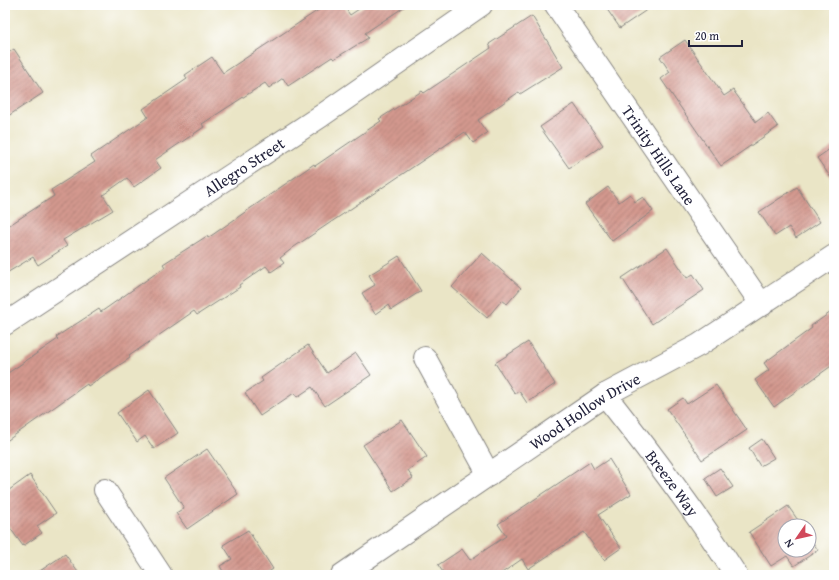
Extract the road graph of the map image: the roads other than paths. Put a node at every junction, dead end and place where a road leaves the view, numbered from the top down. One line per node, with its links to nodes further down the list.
1 (481, 5): 5 (street, Allegro Street)
2 (556, 5): 4 (street, Trinity Hills Lane)
3 (834, 256): 4 (street, Wood Hollow Drive)
4 (762, 305): 7 (street, Wood Hollow Drive)
5 (5, 324)
6 (425, 358): 8 (street)
7 (605, 395): 8 (street, Wood Hollow Drive); 12 (street, Breeze Way)
8 (488, 475): 11 (street, Wood Hollow Drive)
9 (105, 490): 10 (street)
10 (161, 575)
11 (342, 575)
12 (736, 575)

